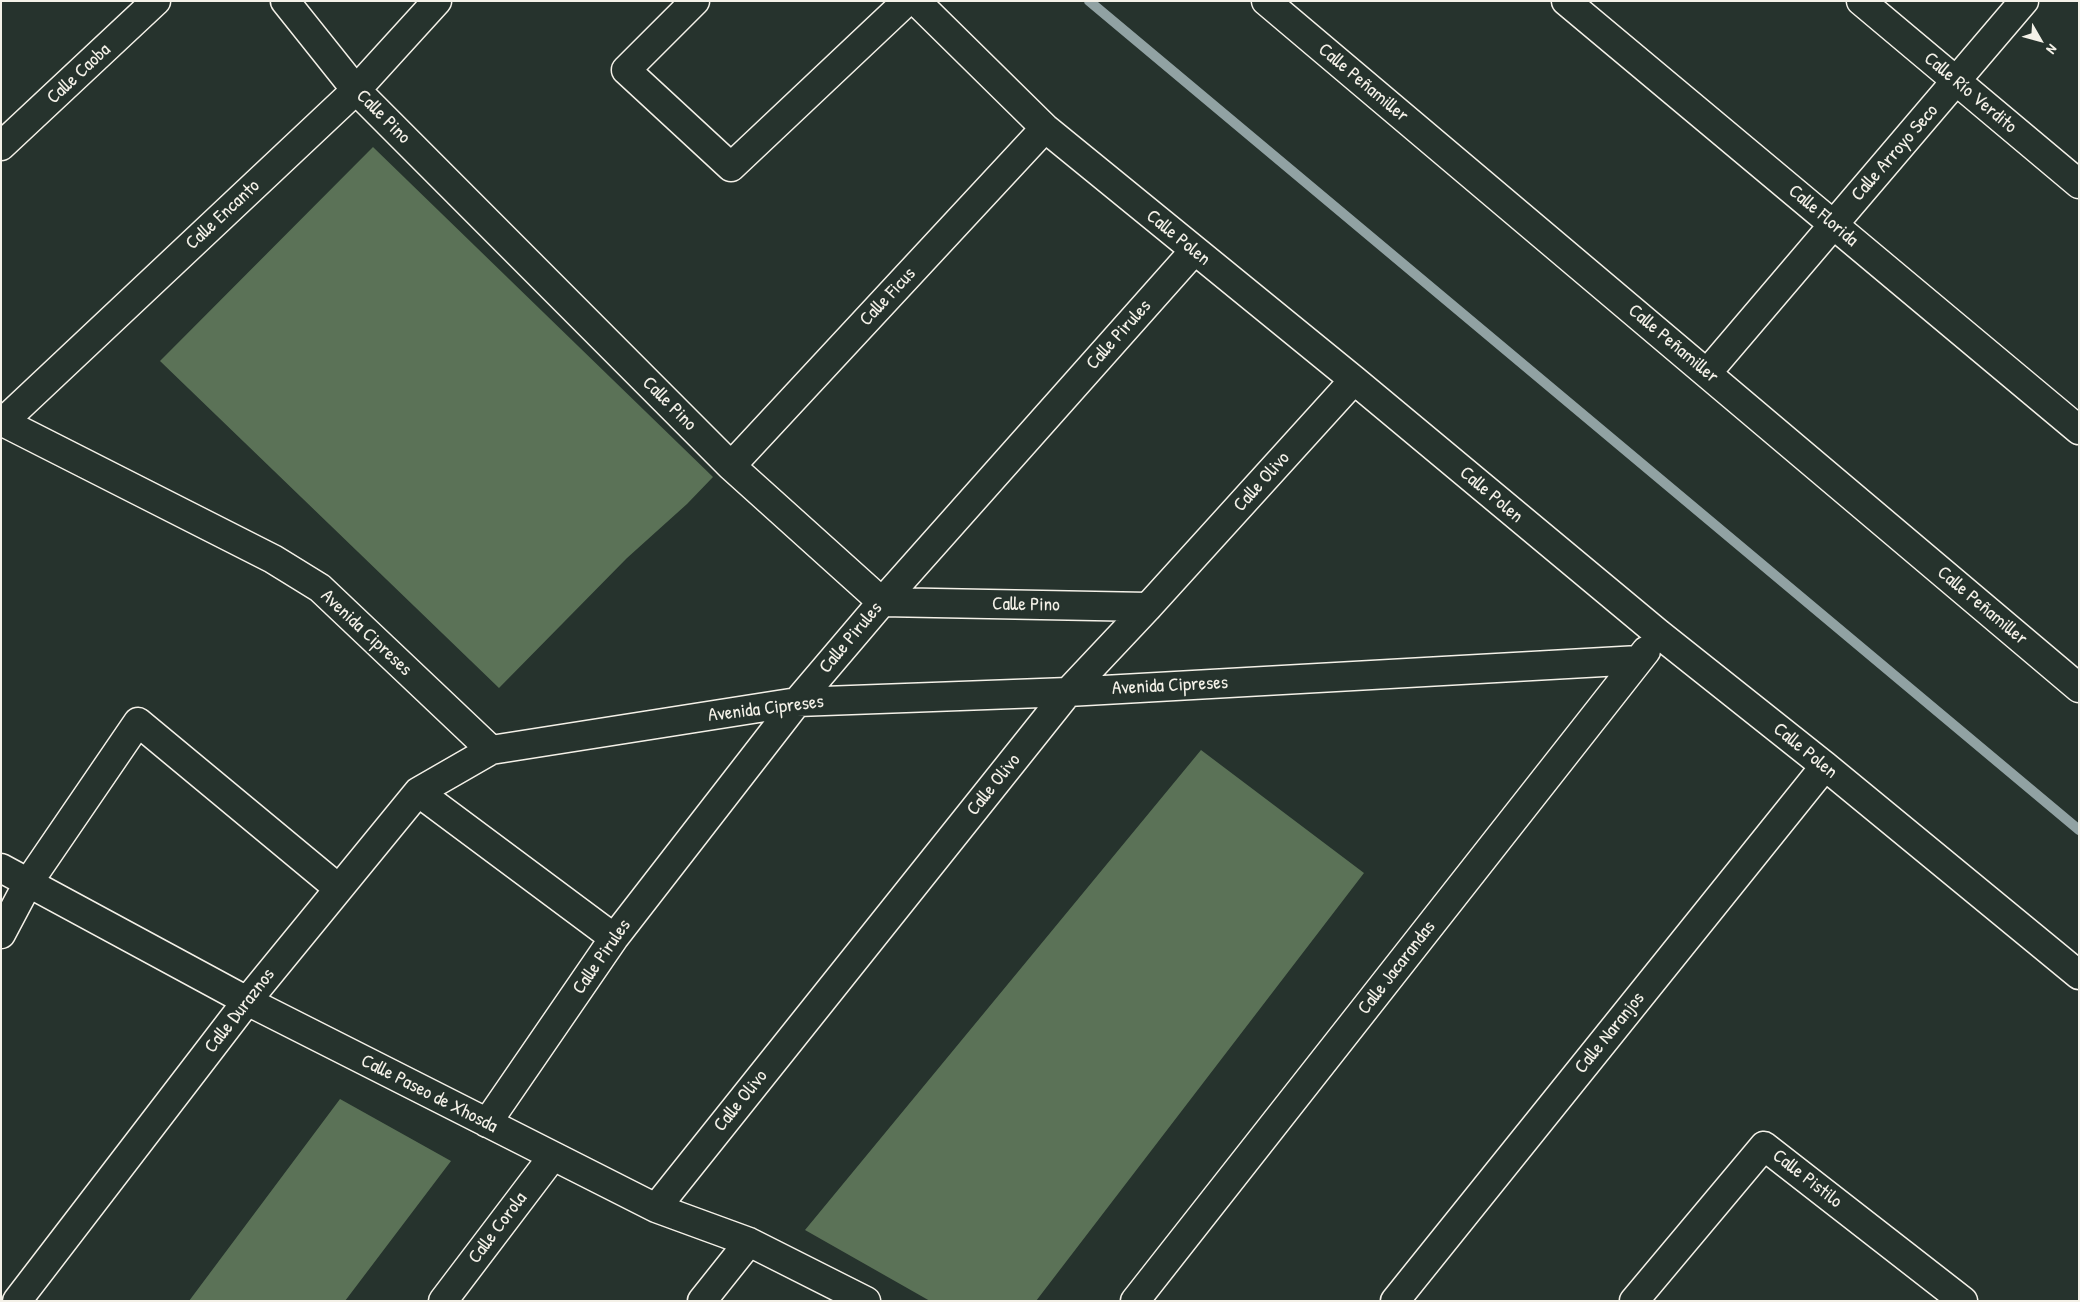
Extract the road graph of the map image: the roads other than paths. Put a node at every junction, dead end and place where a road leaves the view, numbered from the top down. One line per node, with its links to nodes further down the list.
1 (156, 1): 14 (street, Calle Caoba)
2 (285, 1): 12 (street, Calle Pino)
3 (438, 1): 12 (street, Calle Encanto)
4 (695, 1): 5 (street)
5 (907, 1)
6 (916, 1): 13 (street, Calle Polen)
7 (1266, 1): 18 (street, Calle Peñamiller)
8 (1566, 1): 16 (street, Calle Florida)
9 (1861, 1): 11 (street, Calle Río Verdito)
10 (2024, 1): 11 (street, Calle Arroyo Seco)
11 (1956, 82): 15 (street, Calle Río Verdito); 16 (street, Calle Arroyo Seco)
12 (356, 90): 20 (street, Calle Encanto); 22 (street, Calle Pino)
13 (1045, 128): 17 (street, Calle Polen); 22 (street, Calle Ficus)
14 (1, 146)
15 (2079, 184)
16 (1833, 224): 18 (street, Calle Arroyo Seco); 21 (street, Calle Florida)
17 (1194, 251): 19 (street, Calle Polen); 23 (street, Calle Pirules)
18 (1707, 373): 27 (street, Calle Peñamiller)
19 (1354, 380): 24 (street, Calle Olivo); 25 (street, Calle Polen)
20 (2, 421): 30 (street, Avenida Cipreses)
21 (2079, 430)
22 (732, 466): 23 (street, Calle Pino)
23 (882, 602): 24 (street, Calle Pino); 29 (street, Calle Pirules)
24 (1148, 607): 28 (street, Calle Olivo)
25 (1659, 634): 26 (street, Calle Jacarandas); 31 (street, Calle Polen)
26 (1639, 660): 28 (street, Avenida Cipreses); 48 (street, Calle Jacarandas)
27 (2079, 688)
28 (1068, 692): 29 (street, Avenida Cipreses); 42 (street, Calle Olivo)
29 (797, 702): 30 (street, Avenida Cipreses); 37 (street, Calle Pirules)
30 (491, 750): 32 (street, Calle Duraznos)
31 (1824, 766): 38 (street, Calle Polen); 49 (street, Calle Naranjos)
32 (418, 792): 35 (street, Calle Duraznos); 37 (street)
33 (1, 868): 34 (street, Calle Paseo de Xhosda)
34 (28, 883): 35 (street); 36 (street); 39 (street, Calle Paseo de Xhosda)
35 (338, 888): 39 (street, Calle Duraznos)
36 (1, 934)
37 (614, 938): 40 (street, Calle Pirules)
38 (2079, 975)
39 (247, 1001): 40 (street, Calle Paseo de Xhosda); 44 (street, Calle Duraznos)
40 (487, 1123): 41 (street, Calle Paseo de Xhosda)
41 (553, 1156): 42 (street, Calle Paseo de Xhosda); 45 (street, Calle Corola)
42 (656, 1208): 43 (street, Calle Paseo de Xhosda)
43 (749, 1242): 46 (street); 47 (street, Calle Paseo de Xhosda)
44 (17, 1301)
45 (443, 1301)
46 (702, 1301)
47 (866, 1301)
48 (1135, 1301)
49 (1395, 1301)
50 (1634, 1301): 51 (street, Calle Pistilo)
51 (1963, 1301)

